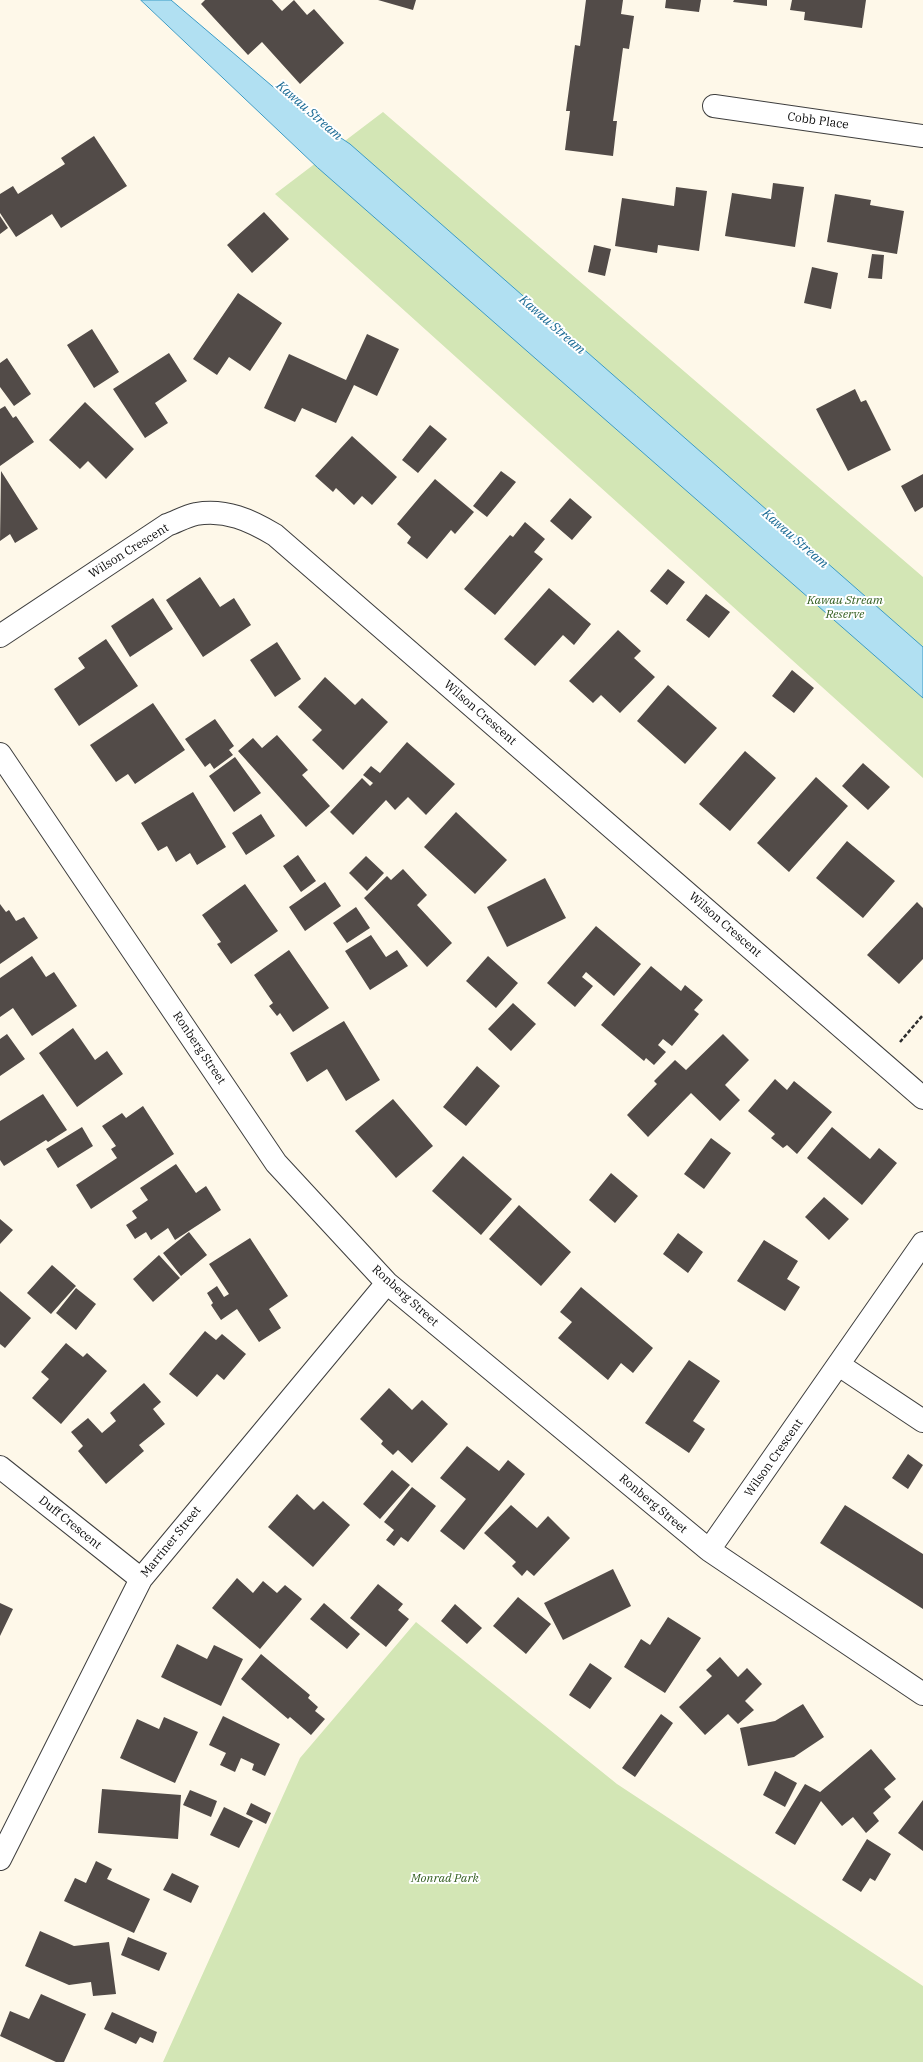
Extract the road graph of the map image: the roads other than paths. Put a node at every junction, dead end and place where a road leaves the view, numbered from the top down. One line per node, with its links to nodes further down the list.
1 (714, 106): 2 (street, Cobb Place)
2 (923, 136)
3 (0, 636): 5 (street, Wilson Crescent)
4 (0, 754): 7 (street, Ronberg Street)
5 (923, 1098)
6 (923, 1243): 8 (street, Wilson Crescent)
7 (387, 1283): 11 (street, Ronberg Street); 12 (street, Marriner Street)
8 (839, 1365): 9 (street); 11 (street, Wilson Crescent)
9 (923, 1421)
10 (0, 1467): 12 (street, Duff Crescent)
11 (709, 1550): 13 (street, Ronberg Street)
12 (140, 1579): 14 (street, Marriner Street)
13 (923, 1694)
14 (0, 1859)

